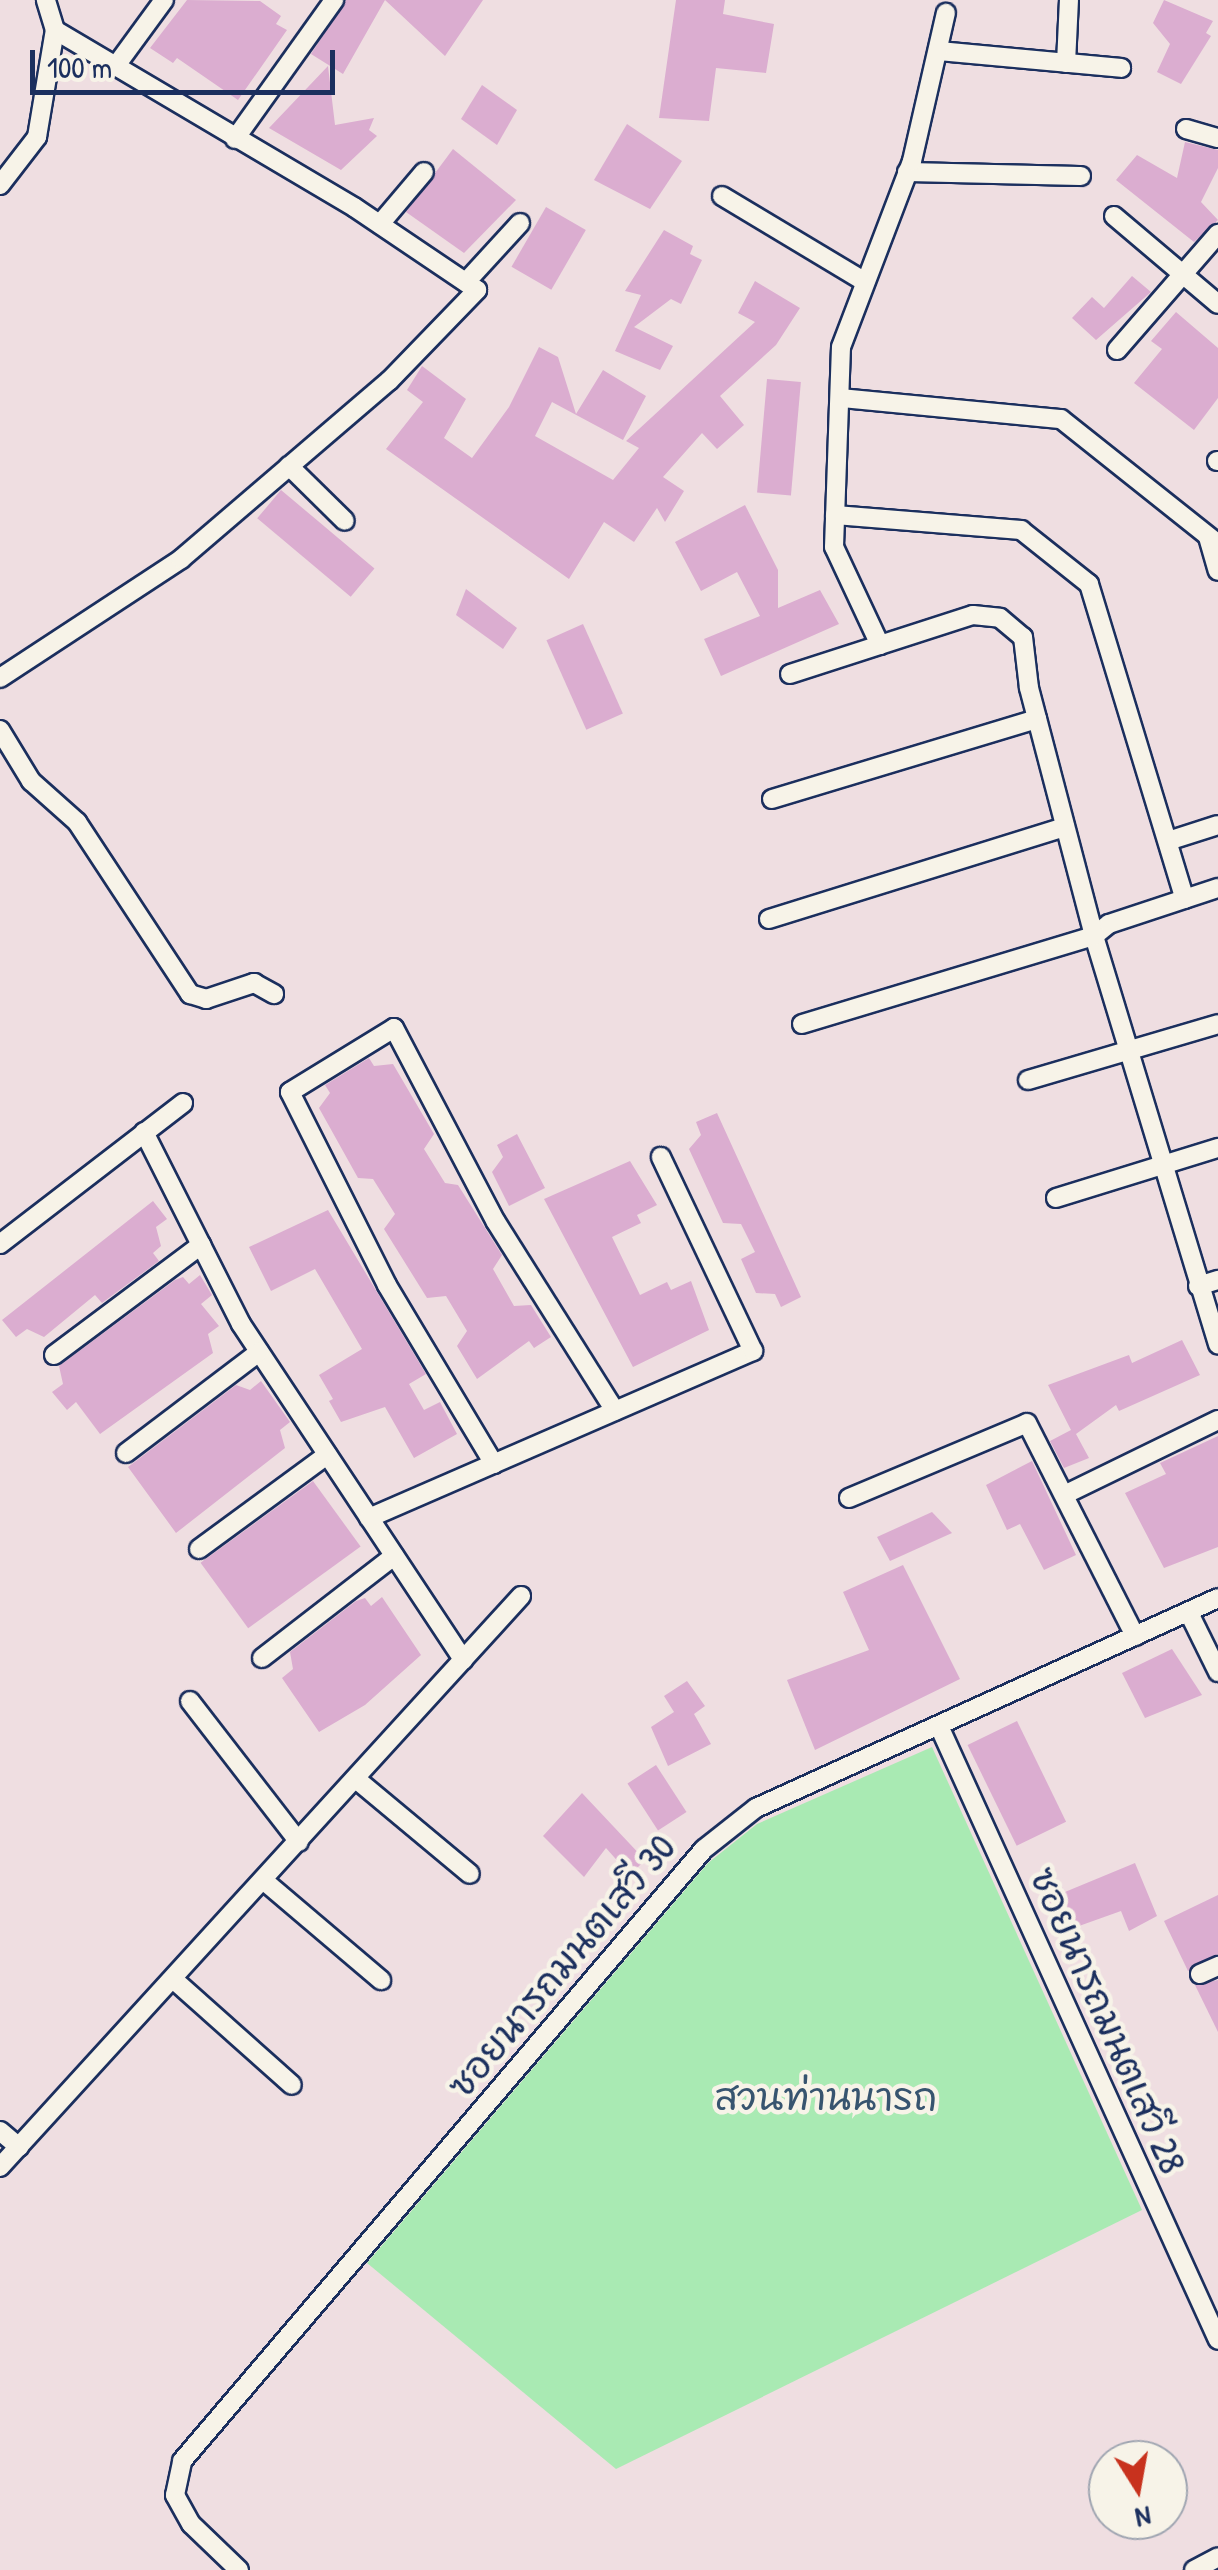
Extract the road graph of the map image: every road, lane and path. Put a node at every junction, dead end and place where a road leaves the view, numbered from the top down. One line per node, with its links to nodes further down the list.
1 (46, 0): 6 (street)
2 (164, 0): 9 (street)
3 (334, 0): 13 (street)
4 (1069, 0): 8 (street)
5 (946, 12): 7 (street)
6 (55, 30): 9 (street); 17 (street)
7 (940, 51): 8 (street); 15 (street)
8 (1066, 63): 10 (street)
9 (115, 66): 13 (street)
10 (1121, 68)
11 (1186, 128): 12 (street)
12 (1218, 138)
13 (235, 139): 21 (street)
14 (424, 172): 21 (street)
15 (907, 172): 16 (street); 24 (street)
16 (1081, 176)
17 (0, 185)
18 (722, 196): 24 (street)
19 (1114, 216): 23 (street)
20 (520, 223): 25 (street)
21 (380, 224): 25 (street)
22 (1218, 234): 23 (street)
23 (1184, 274): 26 (street); 27 (street)
24 (862, 280): 28 (street)
25 (466, 282): 29 (street)
26 (1218, 304)
27 (1117, 350)
28 (841, 398): 30 (street); 32 (street)
29 (289, 466): 31 (street); 36 (street)
30 (835, 515): 34 (street); 42 (street)
31 (345, 522)
32 (1213, 540): 33 (street)
33 (1218, 571)
34 (880, 645): 35 (street); 37 (street)
35 (790, 674)
36 (0, 678)
37 (1037, 720): 39 (street); 41 (street)
38 (0, 730): 47 (street)
39 (772, 799)
40 (1218, 825): 42 (street)
41 (1065, 827): 45 (street); 46 (street)
42 (1168, 841): 44 (street)
43 (1218, 888): 44 (street)
44 (1185, 898): 46 (street)
45 (769, 920)
46 (1094, 936): 48 (street); 50 (street)
47 (274, 994)
48 (802, 1024)
49 (1218, 1024): 50 (street)
50 (1128, 1050): 51 (street); 56 (street)
51 (1028, 1080)
52 (183, 1102): 53 (street)
53 (144, 1132): 58 (street); 59 (street)
54 (1218, 1148): 56 (street)
55 (662, 1157): 65 (street)
56 (1162, 1165): 57 (street); 61 (street)
57 (1056, 1198)
58 (0, 1244)
59 (202, 1246): 63 (street); 64 (street)
60 (1218, 1280): 61 (street)
61 (1198, 1286): 62 (street)
62 (1218, 1345)
63 (259, 1352): 67 (street); 68 (street)
64 (54, 1355)
65 (615, 1412): 69 (street); 69 (street)
66 (1218, 1420): 70 (street)
67 (126, 1453)
68 (327, 1455): 72 (street); 73 (street)
69 (494, 1464): 72 (street)
70 (1064, 1496): 71 (street); 78 (street)
71 (849, 1498)
72 (369, 1518): 74 (street)
73 (200, 1550)
74 (394, 1556): 79 (street); 80 (street)
75 (521, 1596): 80 (street)
76 (1218, 1598): 77 (street, ซอยนารถมนตเสวี 30)
77 (1189, 1613): 78 (street, ซอยนารถมนตเสวี 30); 81 (street)
78 (1135, 1636): 83 (street, ซอยนารถมนตเสวี 30)
79 (262, 1658)
80 (463, 1660): 84 (street)
81 (1218, 1672)
82 (190, 1701): 85 (street)
83 (940, 1726): 94 (street, ซอยนารถมนตเสวี 28); 96 (street, ซอยนารถมนตเสวี 30)
84 (356, 1778): 85 (street); 86 (street)
85 (298, 1842): 87 (street)
86 (470, 1874)
87 (264, 1880): 88 (street); 89 (street)
88 (173, 1979): 90 (street); 92 (street)
89 (381, 1980)
90 (292, 2085)
91 (0, 2131): 92 (street)
92 (19, 2147): 93 (street)
93 (0, 2167)
94 (1218, 2340)
95 (1218, 2558): 97 (street)
96 (239, 2570)
97 (1194, 2570)

